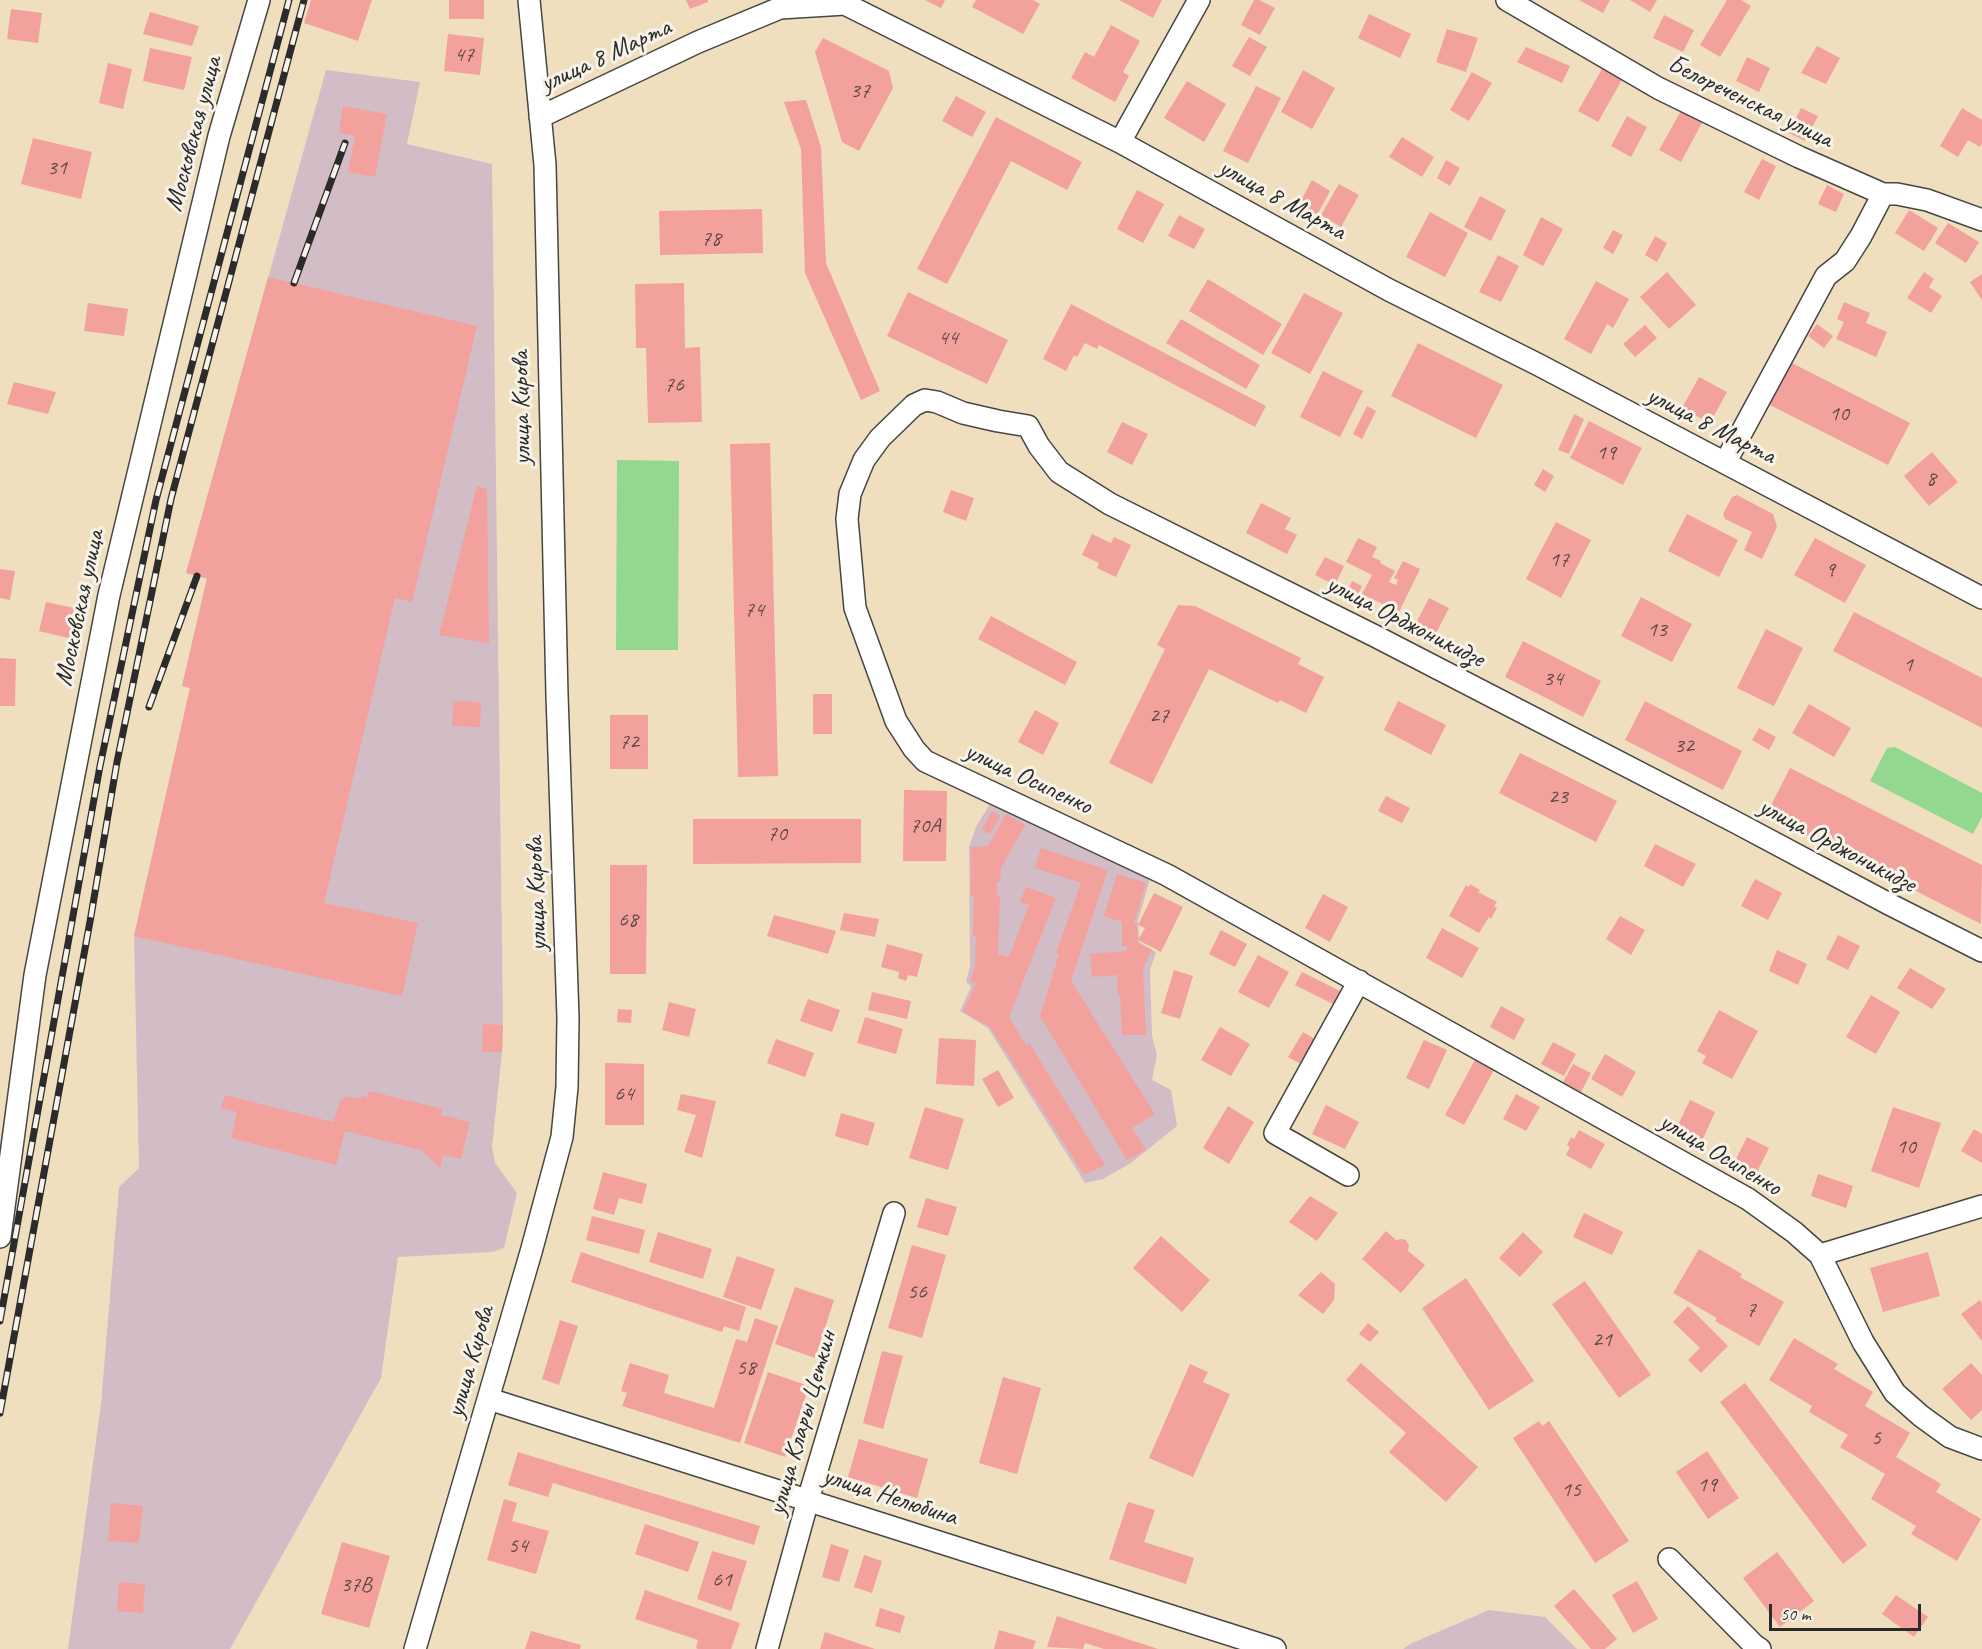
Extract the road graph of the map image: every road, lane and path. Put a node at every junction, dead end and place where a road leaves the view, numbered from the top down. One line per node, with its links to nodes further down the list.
1 (259, 0): 17 (street, Московская улица)
2 (529, 0): 5 (street, улица Кирова)
3 (1199, 0): 6 (street)
4 (1507, 0): 7 (street, Белореченская улица)
5 (540, 117): 6 (street, улица 8 Марта); 19 (street, улица Кирова)
6 (1120, 142): 9 (street, улица 8 Марта)
7 (1883, 194): 8 (street, Белореченская улица); 9 (street)
8 (1982, 220)
9 (1725, 463): 11 (street, улица 8 Марта)
10 (849, 494): 12 (street, улица Орджоникидзе); 13 (street, улица Осипенко)
11 (1982, 598)
12 (1982, 951)
13 (1359, 981): 14 (street); 18 (street, улица Осипенко)
14 (1348, 1175)
15 (1982, 1206): 18 (street)
16 (894, 1214): 21 (street, улица Клары Цеткин)
17 (0, 1237)
18 (1820, 1255): 20 (street, улица Осипенко)
19 (489, 1399): 21 (street, улица Нелюбина); 23 (street, улица Кирова)
20 (1982, 1449)
21 (808, 1500): 24 (street, улица Клары Цеткин); 25 (street, улица Нелюбина)
22 (1669, 1559): 26 (street)
23 (415, 1649)
24 (767, 1649)
25 (1275, 1649)
26 (1760, 1649)

